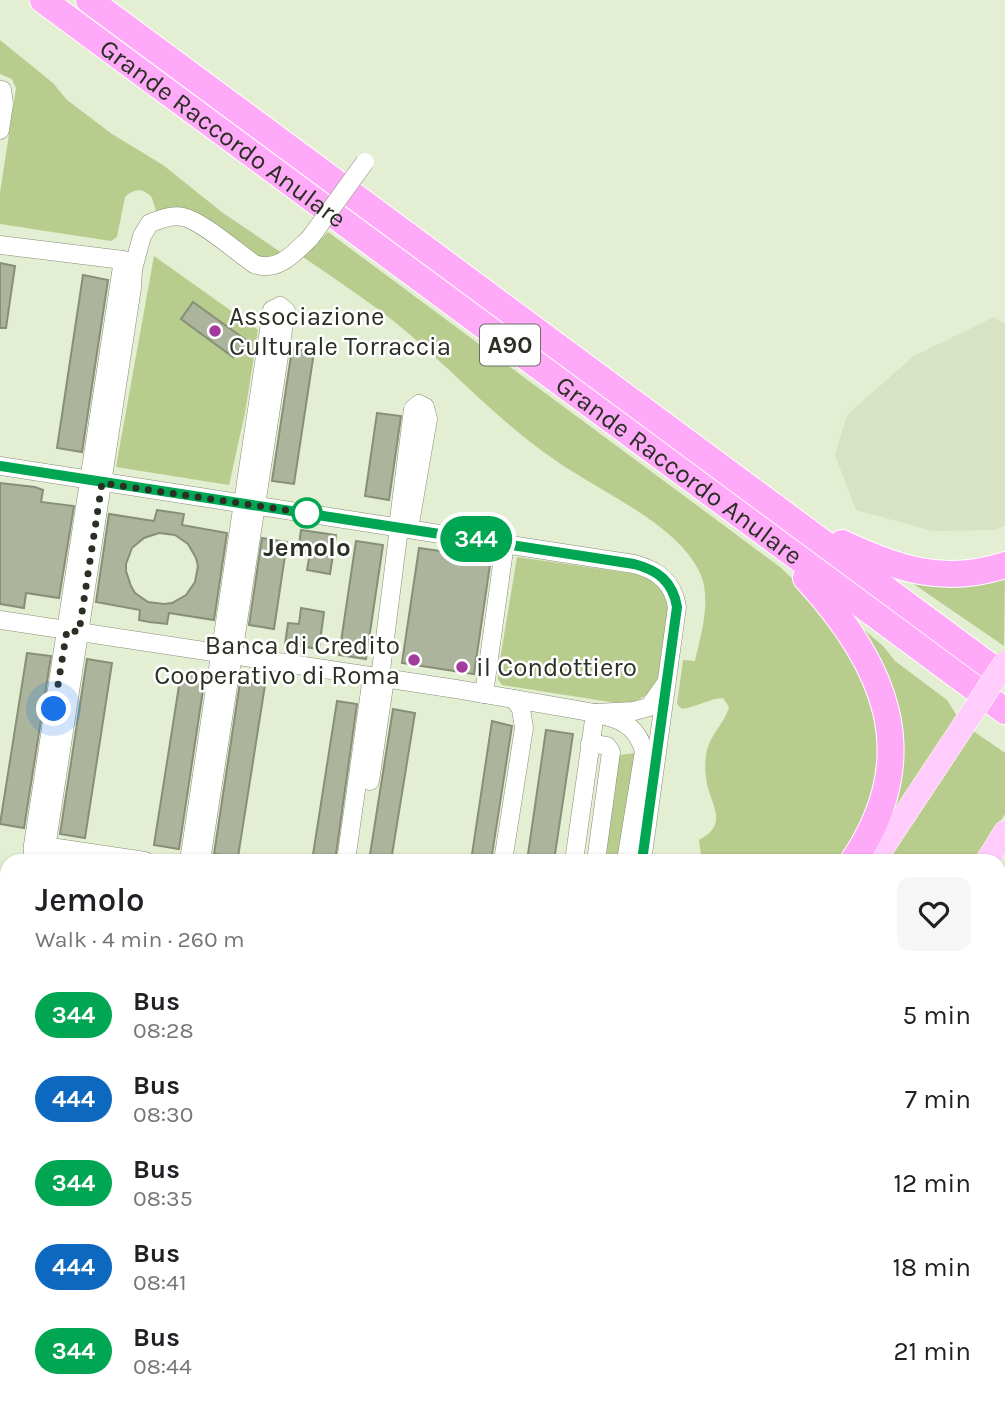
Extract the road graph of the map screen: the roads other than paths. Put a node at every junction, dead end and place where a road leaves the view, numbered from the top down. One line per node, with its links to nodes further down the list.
1 (43, 0): 12 (highway, Grande Raccordo Anulare / A90)
2 (89, 0): 11 (highway, Grande Raccordo Anulare / A90)
3 (0, 90): 4 (street)
4 (0, 130)
5 (365, 162): 7 (street, bridge)
6 (0, 245): 7 (street)
7 (128, 264): 9 (street)
8 (0, 466): 9 (street)
9 (95, 482): 10 (street); 17 (street)
10 (248, 505): 10 (street); 13 (street); 18 (street)
11 (790, 519): 15 (highway); 19 (highway, Grande Raccordo Anulare / A90)
12 (750, 522): 24 (highway, Grande Raccordo Anulare / A90); 40 (highway)
13 (402, 531): 13 (street); 14 (street); 20 (street)
14 (505, 543): 21 (street); 22 (street)
15 (1005, 565)
16 (0, 620): 17 (street)
17 (73, 631): 18 (street); 29 (street)
18 (225, 655): 20 (street); 30 (street); 31 (street)
19 (1002, 671): 41 (main road, bridge)
20 (379, 678): 22 (street); 32 (street); 33 (street)
21 (667, 682): 26 (street); 39 (street)
22 (484, 694): 23 (street)
23 (514, 699): 25 (street); 34 (street)
24 (991, 700)
25 (541, 704): 26 (street); 35 (street)
26 (595, 713): 27 (street); 38 (street)
27 (590, 743): 36 (street); 37 (street)
28 (1005, 832): 42 (main road)
29 (42, 854)
30 (189, 854)
31 (202, 854)
32 (347, 854)
33 (359, 854)
34 (504, 854)
35 (516, 854)
36 (575, 854)
37 (597, 854)
38 (627, 854)
39 (643, 854)
40 (864, 854)
41 (865, 854)
42 (991, 854)

